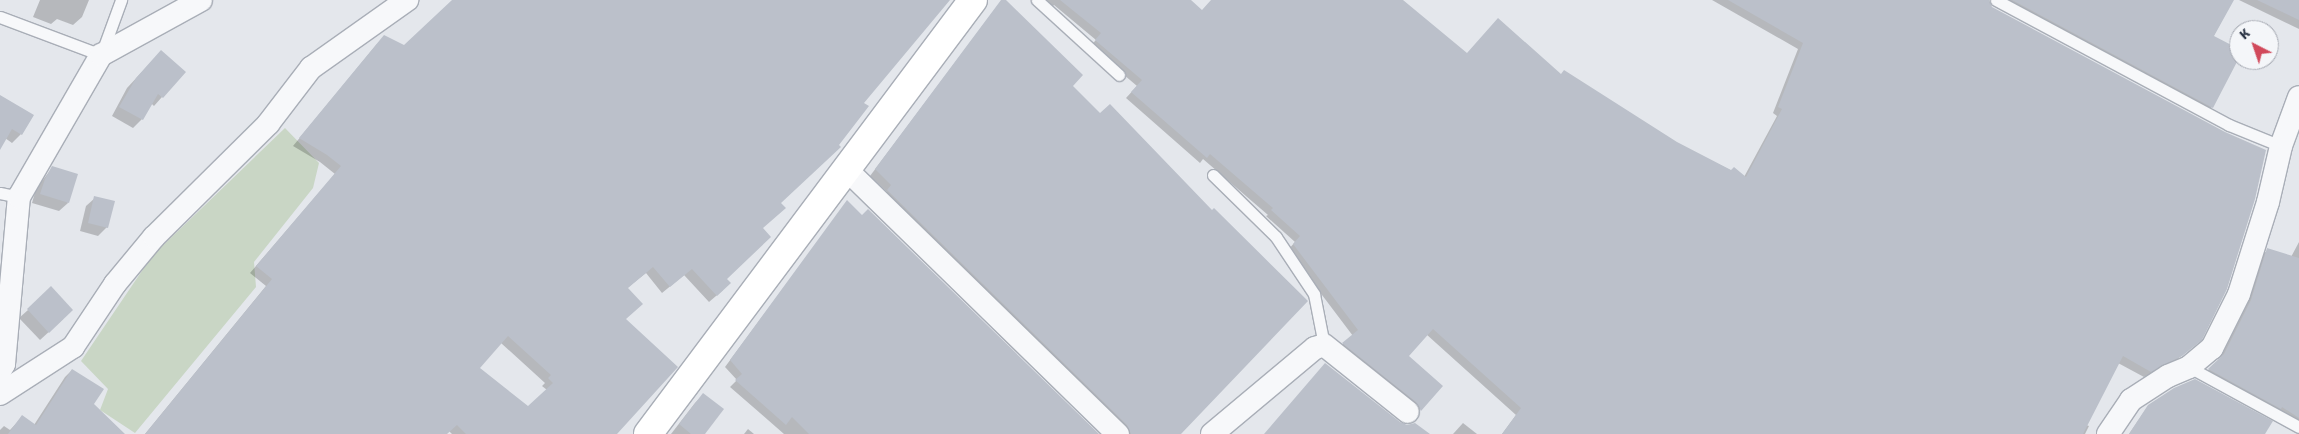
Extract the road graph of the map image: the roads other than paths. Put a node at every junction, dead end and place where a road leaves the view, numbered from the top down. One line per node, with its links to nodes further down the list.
1 (121, 0): 8 (lane)
2 (201, 0): 8 (street)
3 (407, 0): 18 (street)
4 (973, 0): 12 (street)
5 (1037, 0): 9 (lane)
6 (1996, 0): 11 (lane)
7 (0, 17): 8 (lane)
8 (100, 55): 14 (street)
9 (1119, 75)
10 (2299, 97): 11 (street)
11 (2281, 146): 16 (street)
12 (846, 169): 21 (street); 22 (street)
13 (1213, 175): 15 (lane)
14 (9, 195): 17 (street)
15 (1324, 345): 19 (street); 23 (street)
16 (2189, 367): 20 (lane); 24 (street)
17 (0, 371)
18 (0, 394)
19 (1408, 412)
20 (2299, 427)
21 (648, 434)
22 (1118, 434)
23 (1212, 434)
24 (2108, 434)

